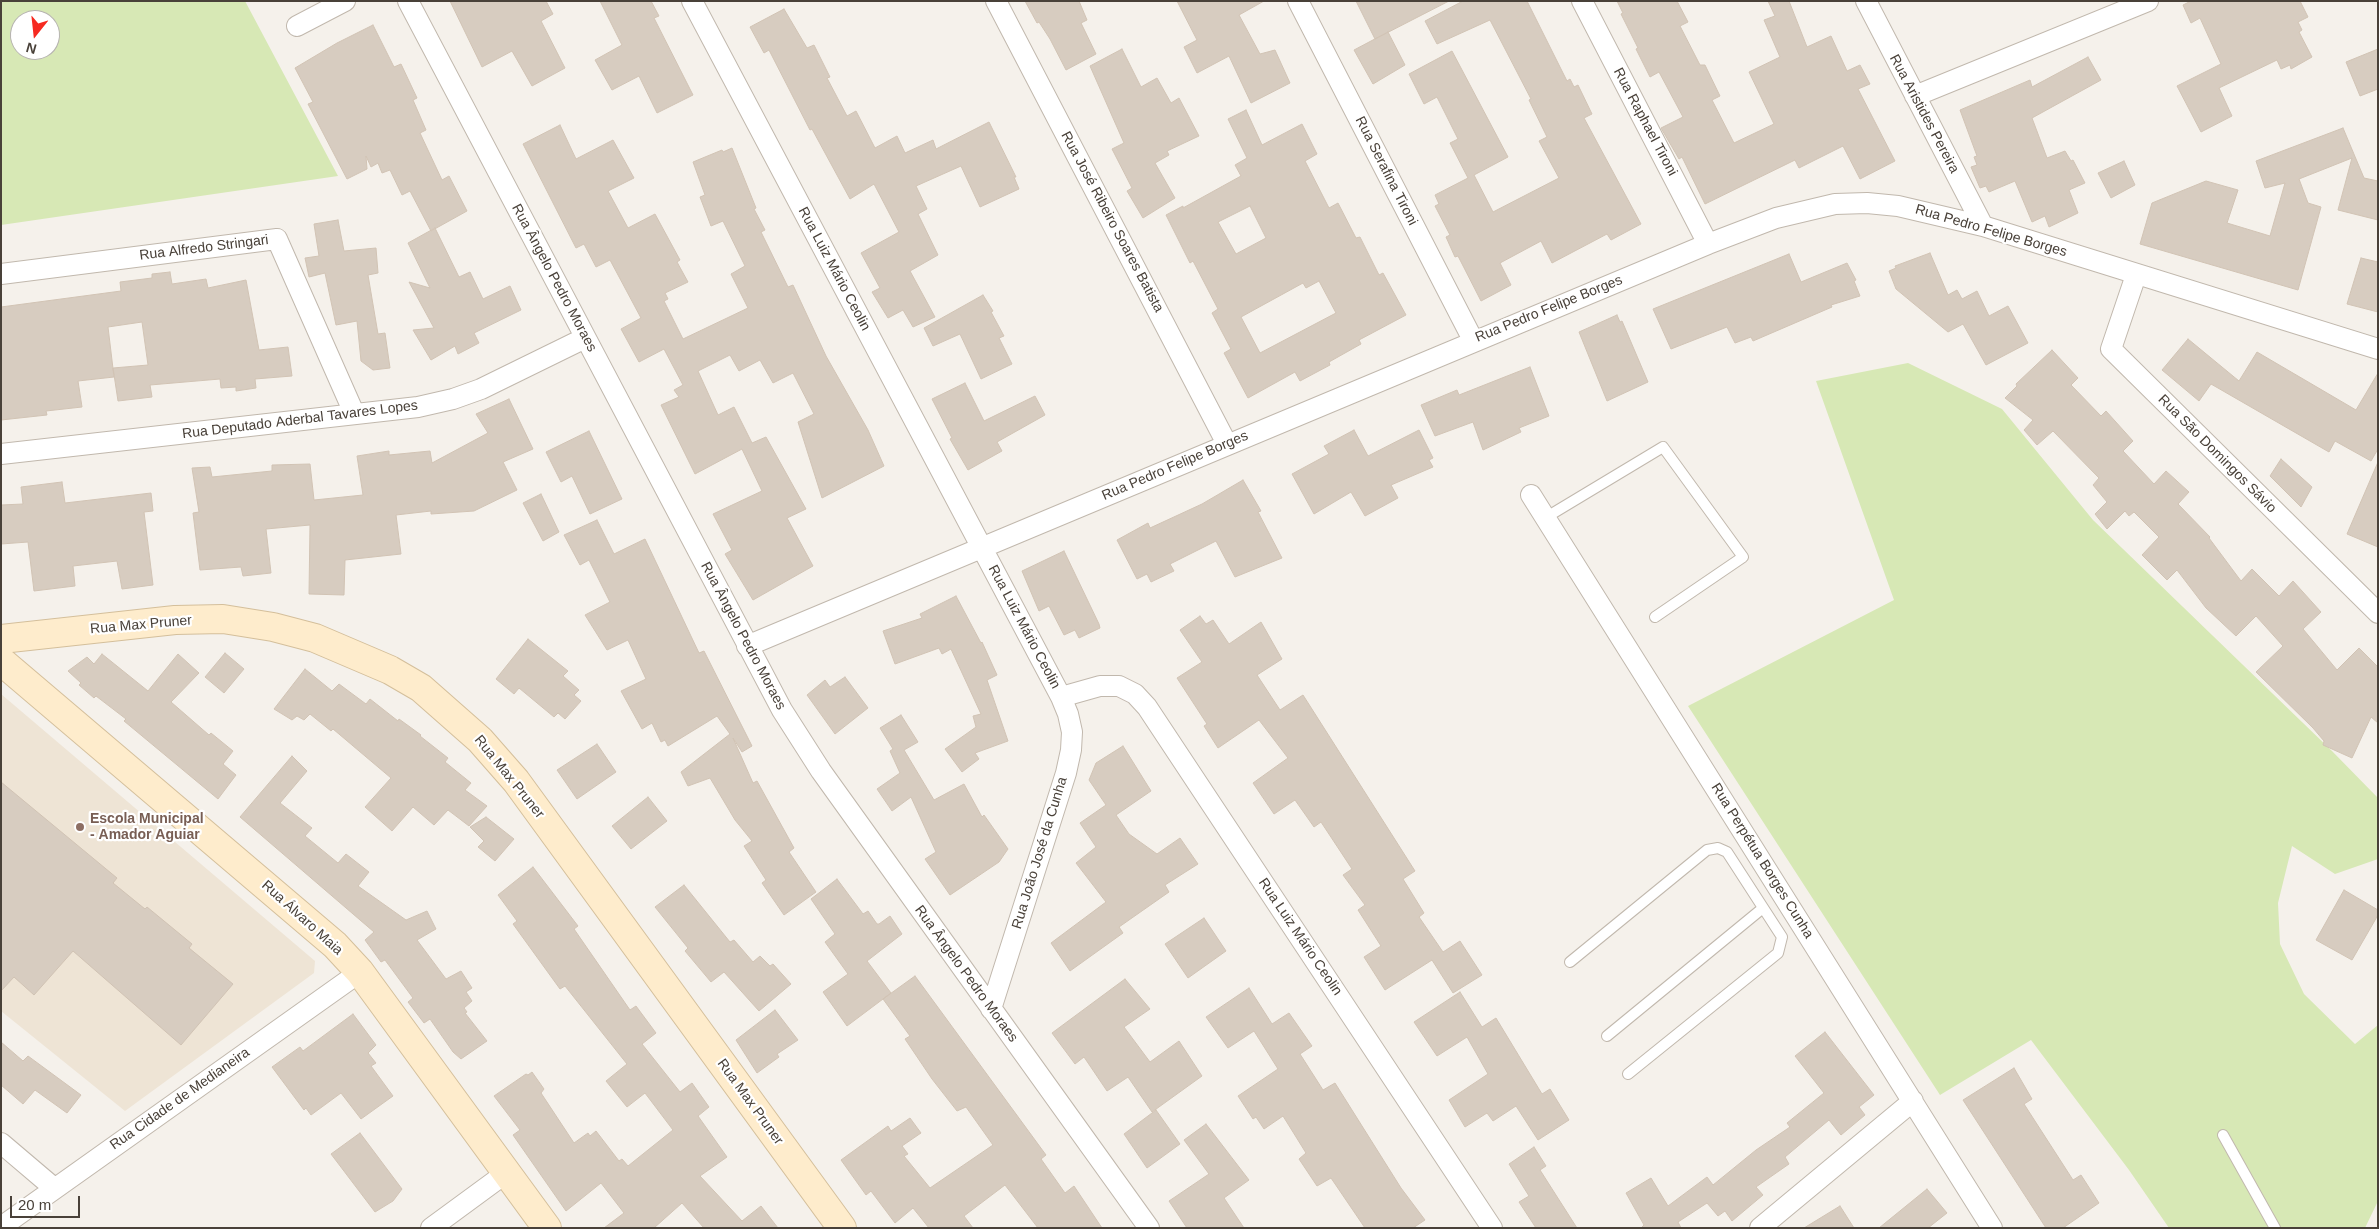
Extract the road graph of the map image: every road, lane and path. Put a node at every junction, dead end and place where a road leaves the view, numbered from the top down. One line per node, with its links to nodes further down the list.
1 (345, 1): 10 (street)
2 (408, 1): 16 (street, Rua Ângelo Pedro Moraes)
3 (692, 1): 24 (street, Rua Luiz Mário Ceolin)
4 (996, 1): 20 (street, Rua José Ribeiro Soares Batista)
5 (1298, 1): 17 (street, Rua Serafina Tironi)
6 (1582, 1): 13 (street, Rua Raphael Tironi)
7 (1866, 1): 11 (street, Rua Aristides Pereira)
8 (2148, 1): 9 (street)
9 (2121, 6): 11 (street)
10 (297, 26)
11 (1915, 96): 12 (street, Rua Aristides Pereira)
12 (1983, 226): 13 (street, Rua Pedro Felipe Borges); 15 (street, Rua Pedro Felipe Borges)
13 (1708, 244): 17 (street, Rua Pedro Felipe Borges)
14 (1, 274): 19 (street, Rua Alfredo Stringari)
15 (2136, 275): 18 (street, Rua Pedro Felipe Borges); 25 (street, Rua São Domingos Sávio)
16 (585, 338): 19 (street, Rua Deputado Aderbal Tavares Lopes); 28 (street, Rua Ângelo Pedro Moraes)
17 (1473, 340): 20 (street, Rua Pedro Felipe Borges)
18 (2378, 349)
19 (354, 413): 21 (street, Rua Deputado Aderbal Tavares Lopes)
20 (1227, 444): 24 (street, Rua Pedro Felipe Borges)
21 (1, 454)
22 (1531, 495): 23 (street, Rua Perpétua Borges Cunha)
23 (1545, 518): 26 (lane); 32 (street, Rua Perpétua Borges Cunha)
24 (981, 547): 28 (street, Rua Pedro Felipe Borges); 30 (street, Rua Luiz Mário Ceolin)
25 (2378, 613)
26 (1655, 617)
27 (1, 639): 46 (street, Rua Max Pruner)
28 (746, 646): 35 (street, Rua Ângelo Pedro Moraes)
29 (1, 661): 34 (street, Rua Álvaro Maia)
30 (1061, 697): 35 (street, Rua João José da Cunha); 48 (street, Rua Luiz Mário Ceolin)
31 (1763, 908): 32 (lane); 33 (lane); 36 (lane)
32 (1784, 918): 37 (lane); 38 (street, Rua Perpétua Borges Cunha)
33 (1570, 962)
34 (360, 972): 41 (street, Rua Álvaro Maia); 42 (street, Rua Cidade de Medianeira)
35 (992, 1009): 47 (street, Rua Ângelo Pedro Moraes)
36 (1606, 1036)
37 (1628, 1074)
38 (1913, 1101): 49 (street); 50 (street, Rua Perpétua Borges Cunha)
39 (2223, 1135): 51 (lane)
40 (1, 1144): 42 (street)
41 (506, 1173): 44 (street); 45 (street, Rua Álvaro Maia)
42 (54, 1188): 43 (street, Rua Cidade de Medianeira)
43 (1, 1227)
44 (431, 1228)
45 (546, 1228)
46 (842, 1228)
47 (1149, 1228)
48 (1492, 1228)
49 (1760, 1228)
50 (1992, 1228)
51 (2275, 1228)

